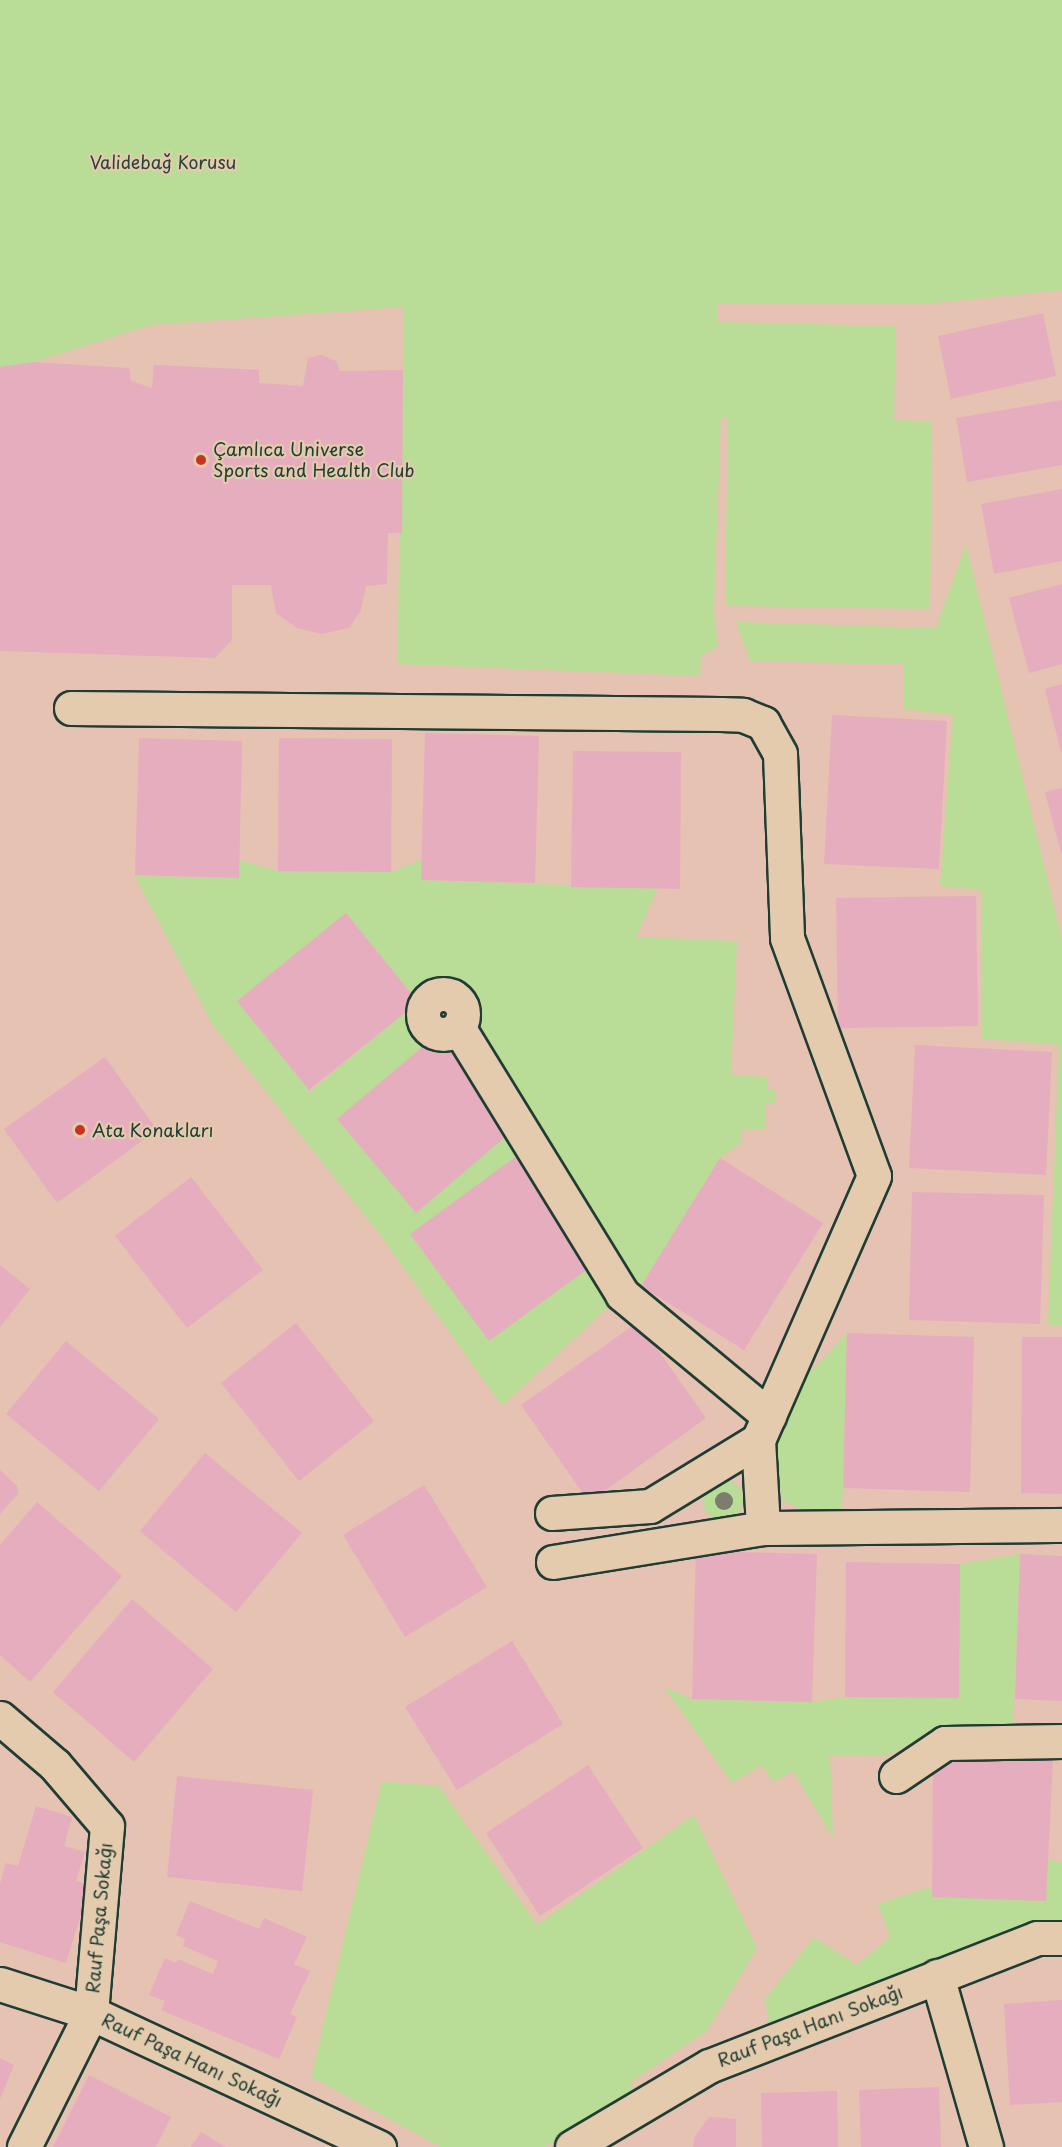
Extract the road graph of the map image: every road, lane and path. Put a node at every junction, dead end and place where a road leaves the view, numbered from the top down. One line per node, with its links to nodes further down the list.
1 (71, 708): 3 (street)
2 (458, 1027): 3 (street)
3 (764, 1428): 4 (street); 6 (street)
4 (552, 1513)
5 (1062, 1525): 6 (street)
6 (763, 1528): 7 (street)
7 (553, 1562)
8 (0, 1718): 14 (street, Rauf Paşa Sokağı)
9 (1062, 1741): 10 (street)
10 (896, 1776)
11 (1062, 1938): 12 (street, Rauf Paşa Hanı Sokağı)
12 (937, 1977): 17 (street, Rauf Paşa Hanı Sokağı); 18 (street)
13 (0, 1984): 14 (street, Rauf Paşa Hanı Sokağı)
14 (91, 2013): 15 (street, Rauf Paşa Sokağı); 16 (street, Rauf Paşa Hanı Sokağı)
15 (24, 2147)
16 (379, 2147)
17 (572, 2147)
18 (986, 2147)

